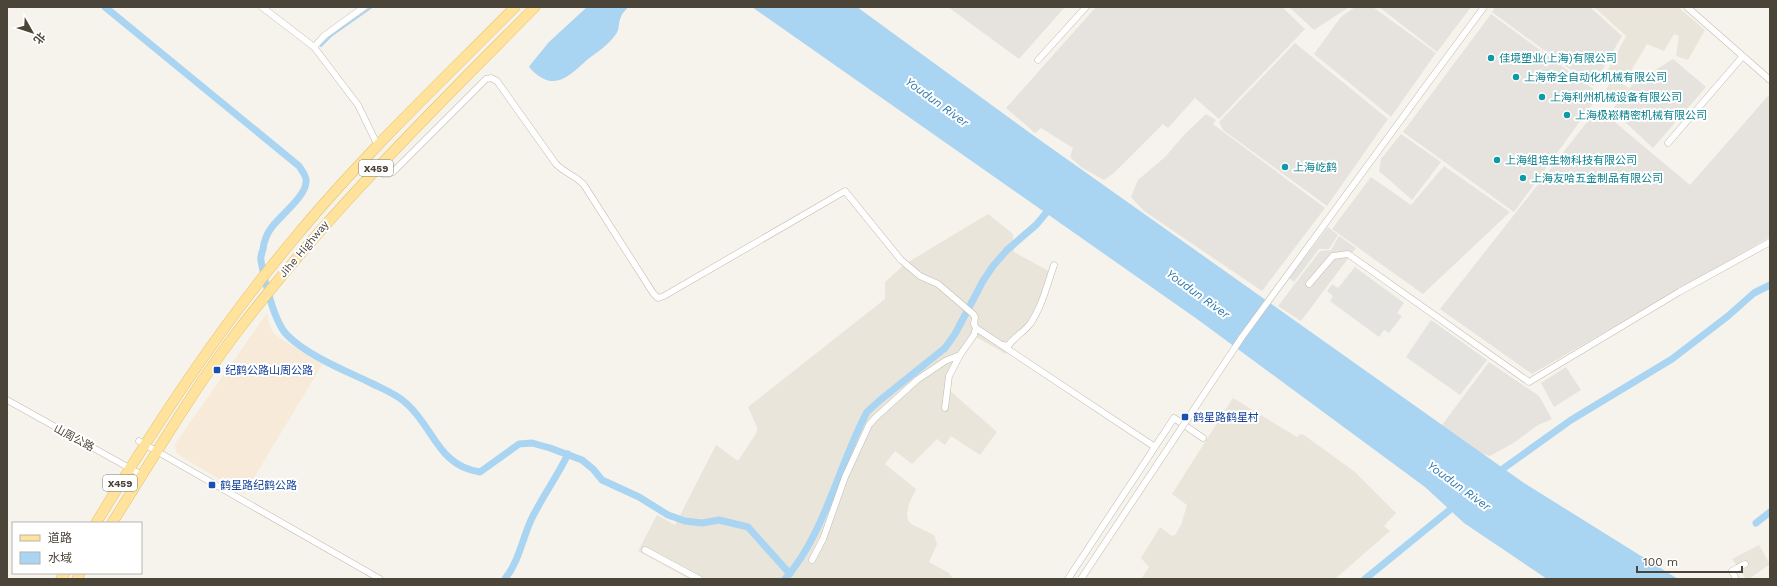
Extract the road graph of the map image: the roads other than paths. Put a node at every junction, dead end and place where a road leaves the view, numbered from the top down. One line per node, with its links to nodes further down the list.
1 (262, 7): 8 (street)
2 (364, 7): 8 (street)
3 (516, 7): 13 (main road, Jihe Highway / X459)
4 (535, 7): 14 (main road, Jihe Highway / X459)
5 (1086, 7): 10 (street)
6 (1484, 7): 37 (street, bridge)
7 (1687, 7): 9 (street)
8 (314, 47): 13 (street)
9 (1743, 56): 11 (street); 12 (street)
10 (1038, 60)
11 (1770, 80)
12 (1668, 143)
13 (378, 146): 24 (main road, Jihe Highway / X459)
14 (377, 168): 18 (street); 26 (main road, Jihe Highway / X459)
15 (1770, 242): 17 (street)
16 (1054, 265): 19 (street)
17 (1309, 284)
18 (976, 328): 19 (street); 20 (street)
19 (1003, 345): 25 (street)
20 (960, 354): 22 (street); 32 (street)
21 (7, 400): 27 (street, 山周公路)
22 (945, 408)
23 (1203, 438): 25 (street)
24 (142, 442): 26 (street); 27 (main road, Jihe Highway / X459)
25 (1155, 447): 36 (street)
26 (157, 452): 28 (main road, Jihe Highway / X459); 34 (street)
27 (130, 468): 28 (street, 山周公路); 29 (main road, Jihe Highway / X459)
28 (142, 475): 30 (main road, Jihe Highway / X459)
29 (97, 522)
30 (113, 522)
31 (645, 550): 35 (street)
32 (812, 560)
33 (1745, 564): 38 (street)
34 (380, 579)
35 (699, 579)
36 (1068, 579)
37 (1081, 579)
38 (1736, 579)

